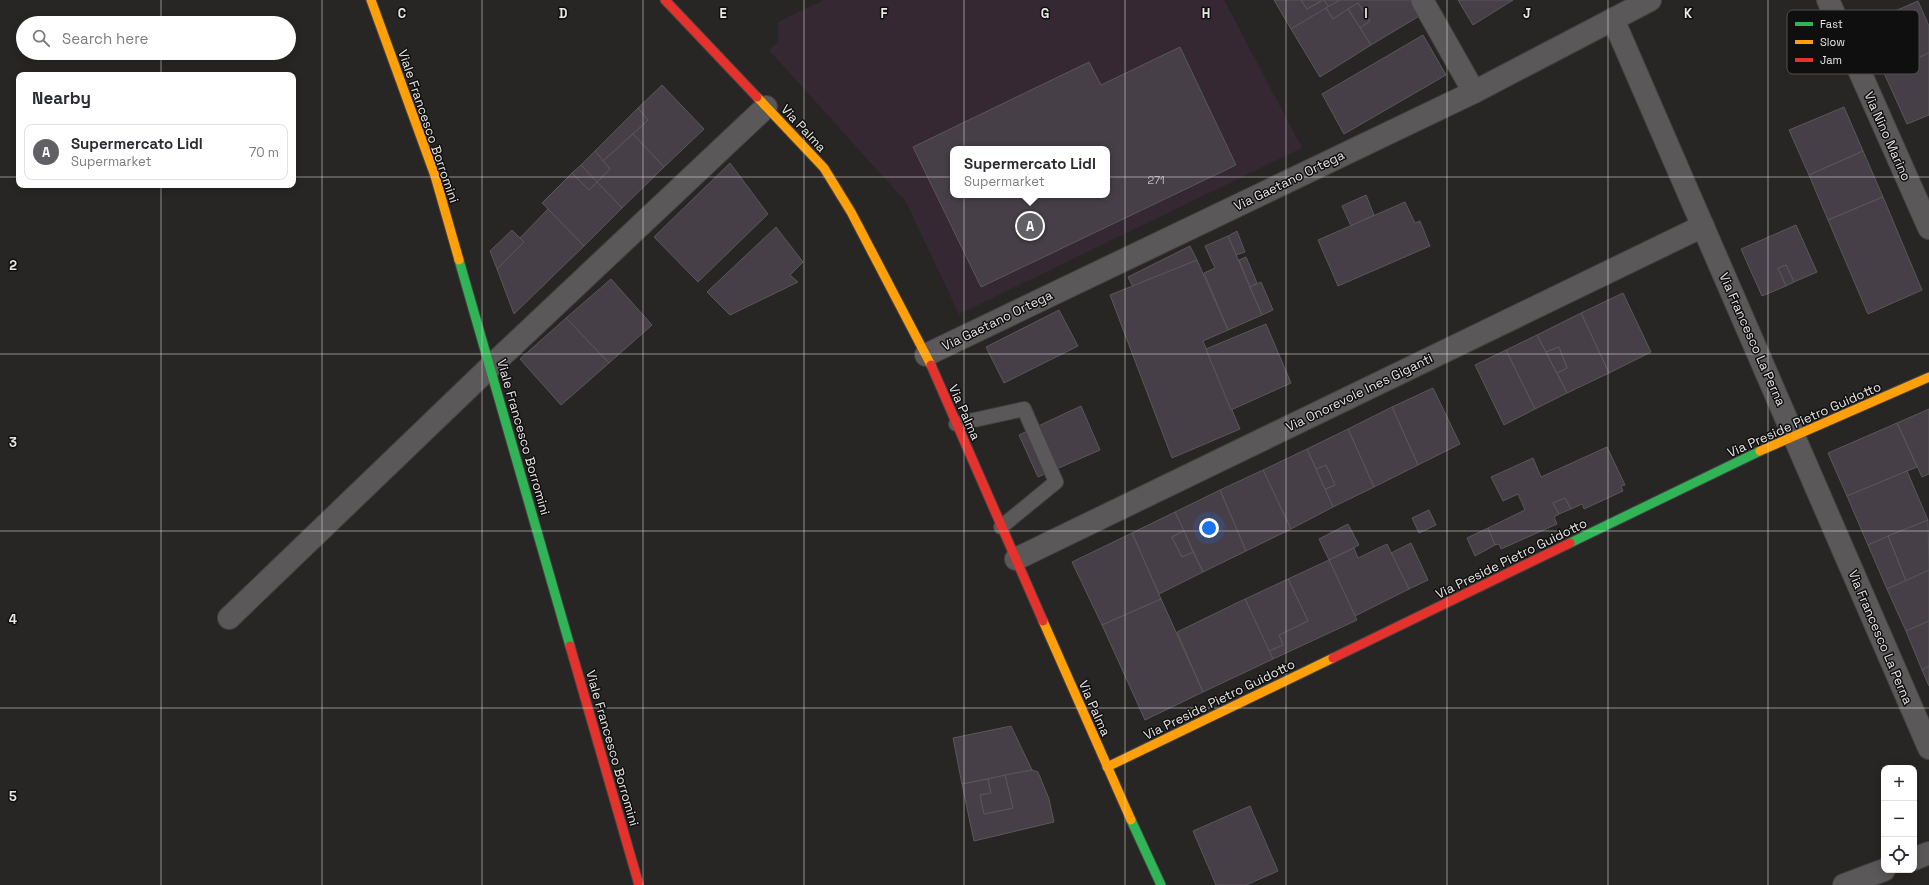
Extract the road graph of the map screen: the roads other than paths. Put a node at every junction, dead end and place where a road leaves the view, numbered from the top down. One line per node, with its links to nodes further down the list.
1 (371, 0): 14 (street, Viale Francesco Borromini)
2 (665, 0): 10 (street, Via Palma)
3 (1422, 0): 9 (street)
4 (1650, 0): 7 (street, Via Gaetano Ortega)
5 (1828, 0): 6 (street, Via Nino Marino)
6 (1832, 10)
7 (1613, 19): 9 (street, Via Gaetano Ortega); 11 (street, Via Francesco La Perna)
8 (1861, 74): 12 (street, Via Nino Marino)
9 (1474, 92): 13 (street, Via Gaetano Ortega)
10 (766, 107): 13 (street, Via Palma); 14 (street)
11 (1703, 226): 17 (street, Via Francesco La Perna); 19 (street, Via Onorevole Ines Giganti)
12 (1929, 228)
13 (926, 354): 16 (street, Via Palma)
14 (490, 367): 20 (street); 26 (street, Viale Francesco Borromini)
15 (1929, 377): 17 (street, Via Preside Pietro Guidotto)
16 (956, 424): 18 (street, Via Palma); 18 (lane)
17 (1794, 435): 21 (street, Via Francesco La Perna); 22 (street, Via Preside Pietro Guidotto)
18 (1001, 527): 19 (street, Via Palma)
19 (1016, 559): 22 (street, Via Palma)
20 (229, 618)
21 (1929, 748)
22 (1107, 768): 27 (street, Via Palma)
23 (1929, 853): 24 (street)
24 (1917, 858)
25 (1881, 871): 28 (street)
26 (639, 885)
27 (1161, 885)
28 (1844, 885)

